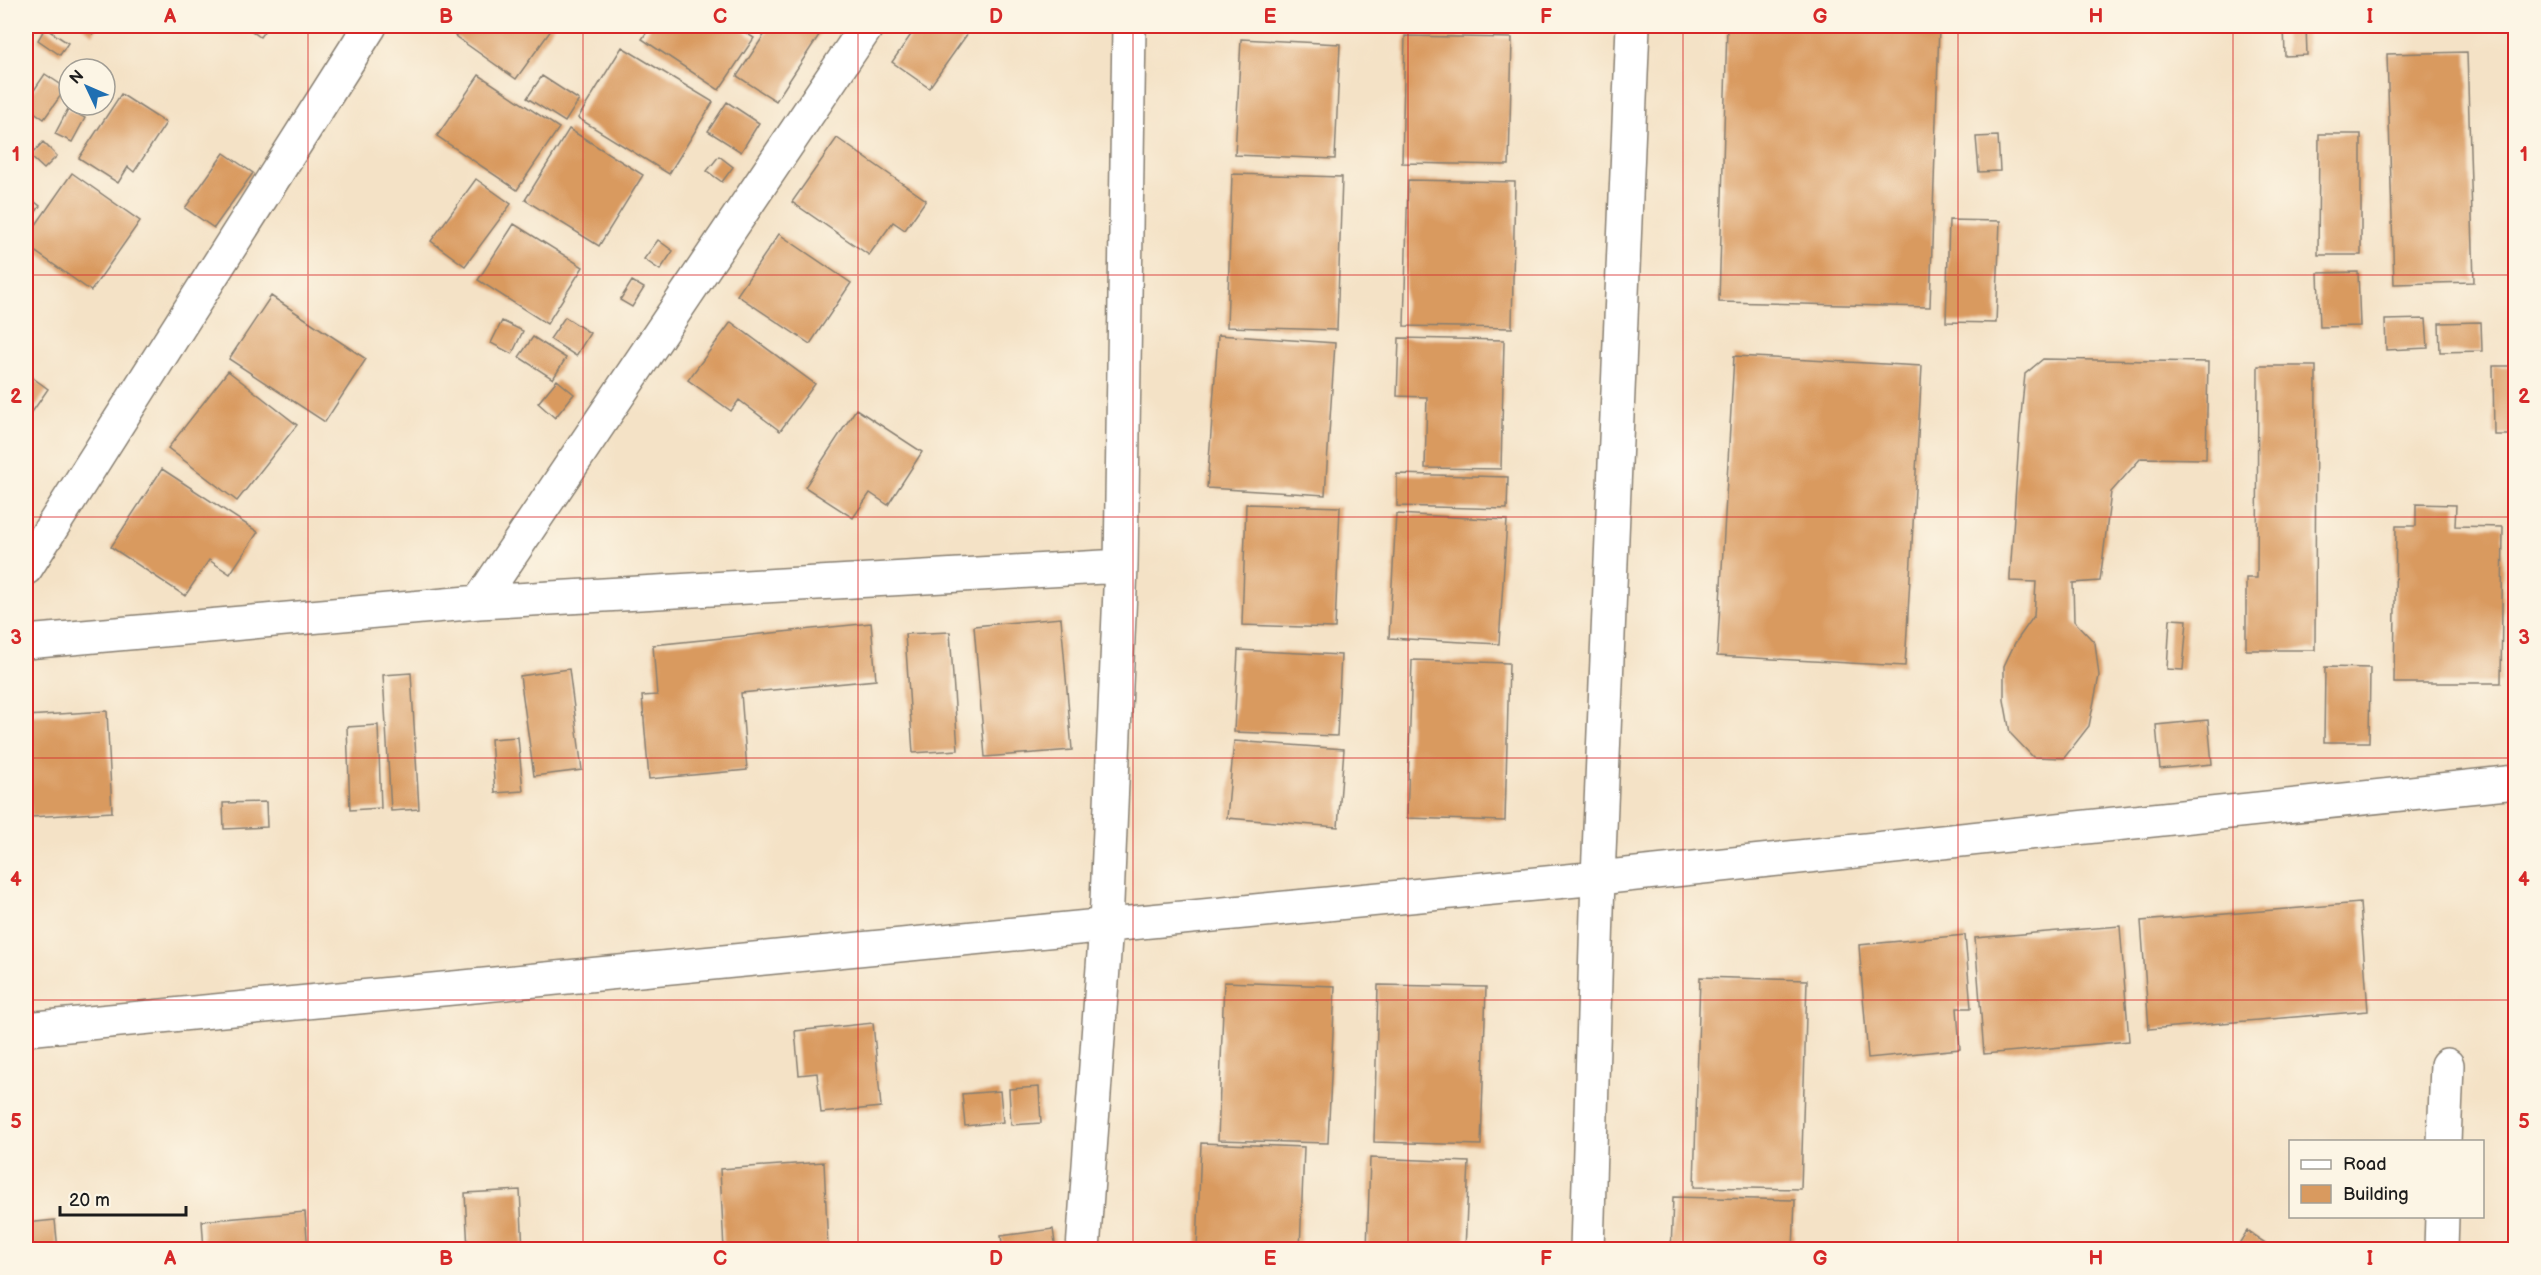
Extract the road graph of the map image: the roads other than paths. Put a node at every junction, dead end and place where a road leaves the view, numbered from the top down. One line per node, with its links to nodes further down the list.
1 (370, 26): 6 (street)
2 (867, 26): 7 (street)
3 (1129, 26): 5 (street)
4 (1633, 26): 10 (street)
5 (1121, 566): 7 (street); 11 (street)
6 (26, 568)
7 (479, 602): 8 (street)
8 (26, 642)
9 (2516, 782): 10 (street)
10 (1598, 878): 11 (street); 17 (street)
11 (1106, 925): 12 (street); 16 (street)
12 (26, 1029)
13 (2447, 1065): 14 (street)
14 (2444, 1140)
15 (2442, 1218): 18 (street)
16 (1083, 1250)
17 (1587, 1250)
18 (2441, 1250)

